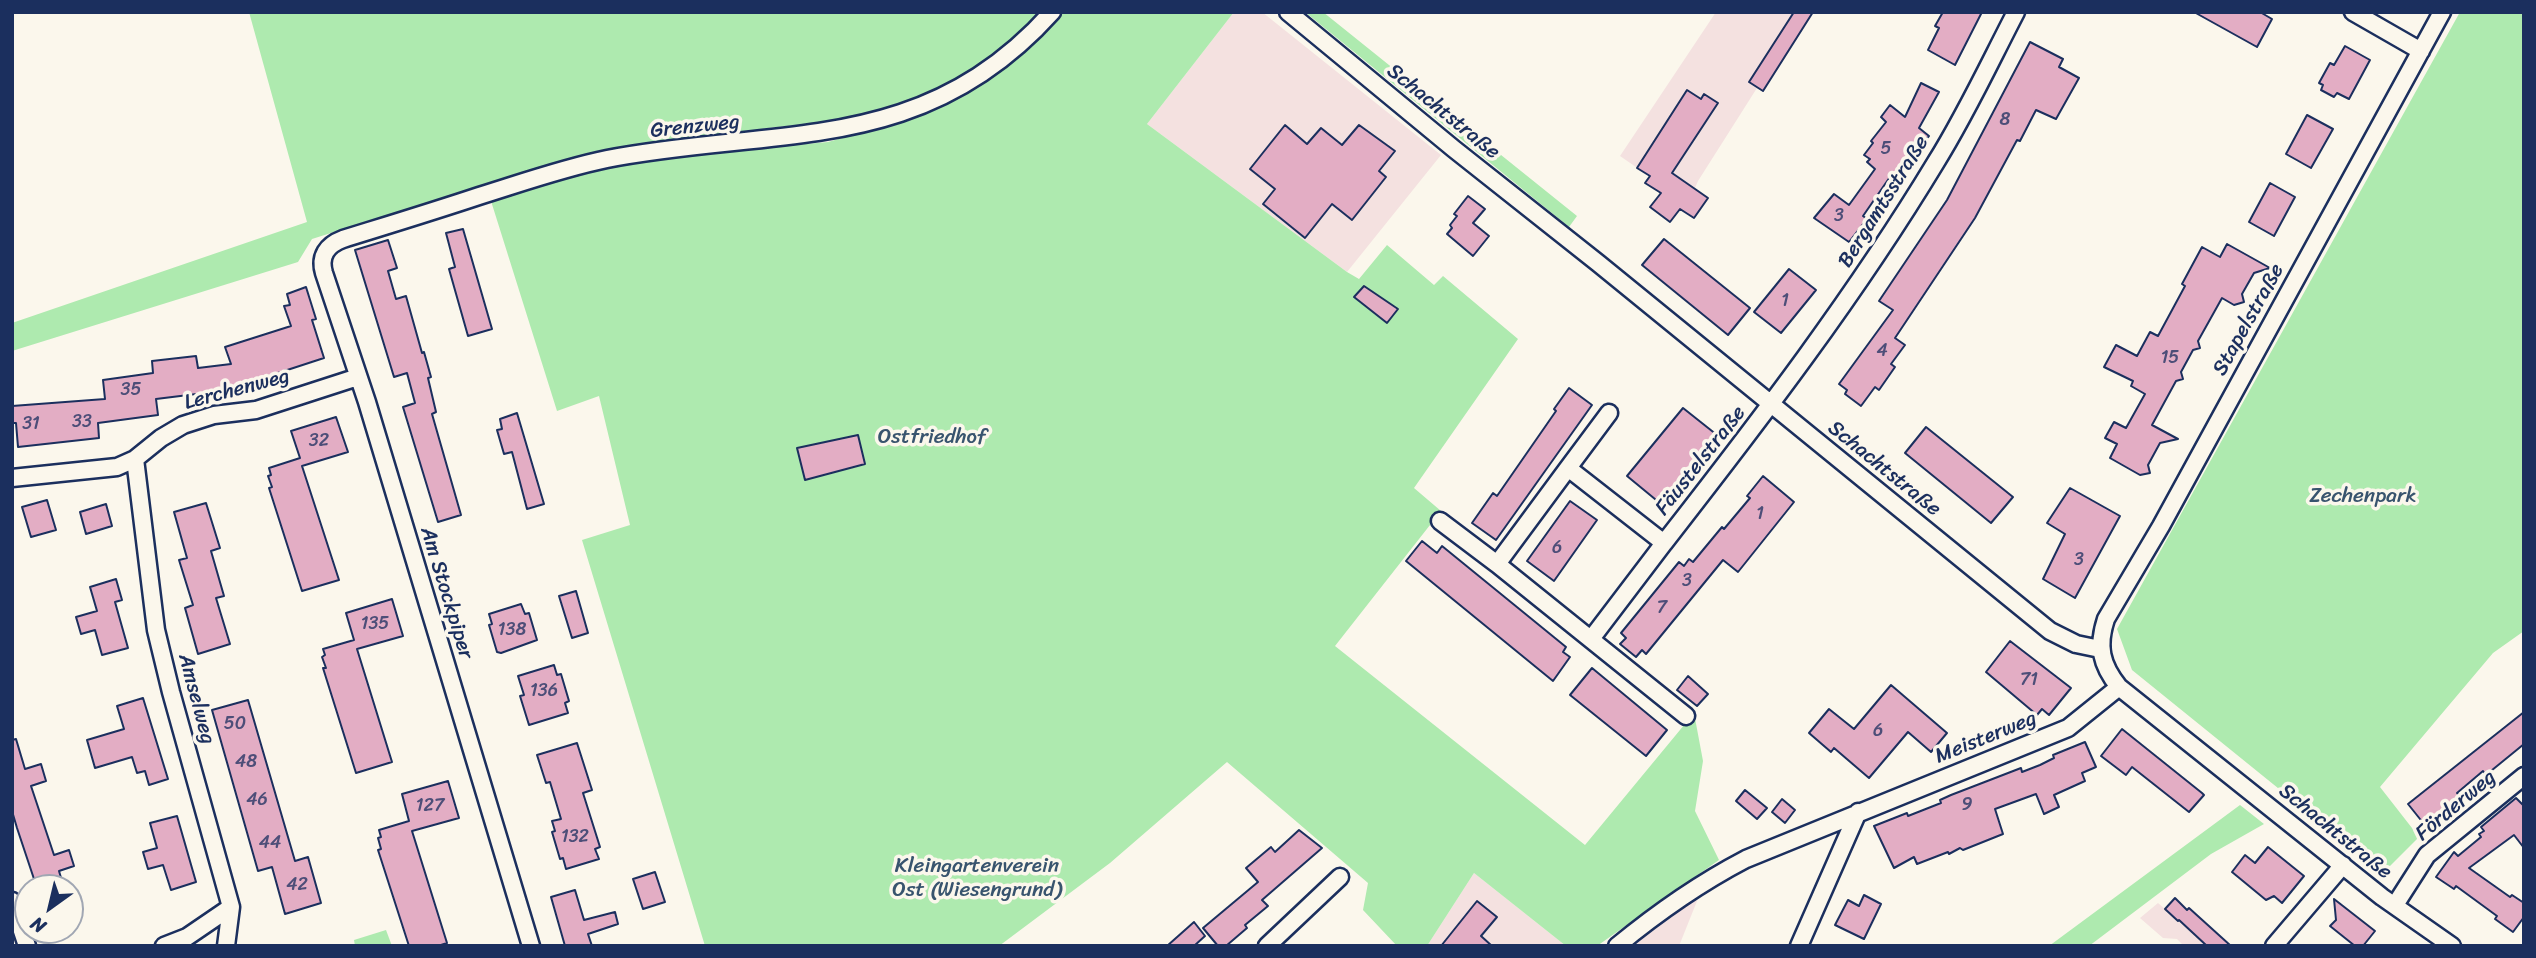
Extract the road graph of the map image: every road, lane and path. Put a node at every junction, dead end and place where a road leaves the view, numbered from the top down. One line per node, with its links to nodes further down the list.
1 (1052, 12): 7 (street, Grenzweg)
2 (1288, 12): 9 (street, Schachtstraße)
3 (2017, 12): 9 (street, Bergamtsstraße)
4 (2353, 12): 6 (street)
5 (2442, 12): 6 (street, Stapelstraße)
6 (2421, 51): 18 (street, Stapelstraße)
7 (324, 253): 8 (street, Am Stockpiper)
8 (358, 377): 11 (street, Lerchenweg); 32 (street, Am Stockpiper)
9 (1772, 405): 15 (street, Fäustelstraße); 18 (street, Schachtstraße)
10 (1609, 413): 12 (street)
11 (135, 459): 13 (street, Lerchenweg); 27 (street, Amselweg)
12 (1568, 468): 15 (street, Fäustelstraße); 16 (street)
13 (12, 478)
14 (1440, 521): 16 (street)
15 (1664, 543): 17 (street, Fäustelstraße)
16 (1497, 564): 17 (street)
17 (1591, 639): 20 (street)
18 (2100, 649): 19 (street, Schachtstraße)
19 (2119, 687): 22 (street, Meisterweg); 23 (street, Schachtstraße)
20 (1686, 716)
21 (2524, 776): 26 (street, Förderweg)
22 (1858, 812): 34 (street, Meisterweg); 35 (street)
23 (2343, 865): 26 (street, Schachtstraße); 36 (street)
24 (1340, 877): 33 (street)
25 (12, 901): 29 (street)
26 (2395, 905): 37 (street, Schachtstraße)
27 (231, 907): 28 (street); 31 (street, Amselweg)
28 (192, 941): 30 (street)
29 (27, 946)
30 (164, 946)
31 (226, 946)
32 (531, 946)
33 (1267, 946)
34 (1617, 946)
35 (1799, 946)
36 (2274, 946)
37 (2452, 946)

